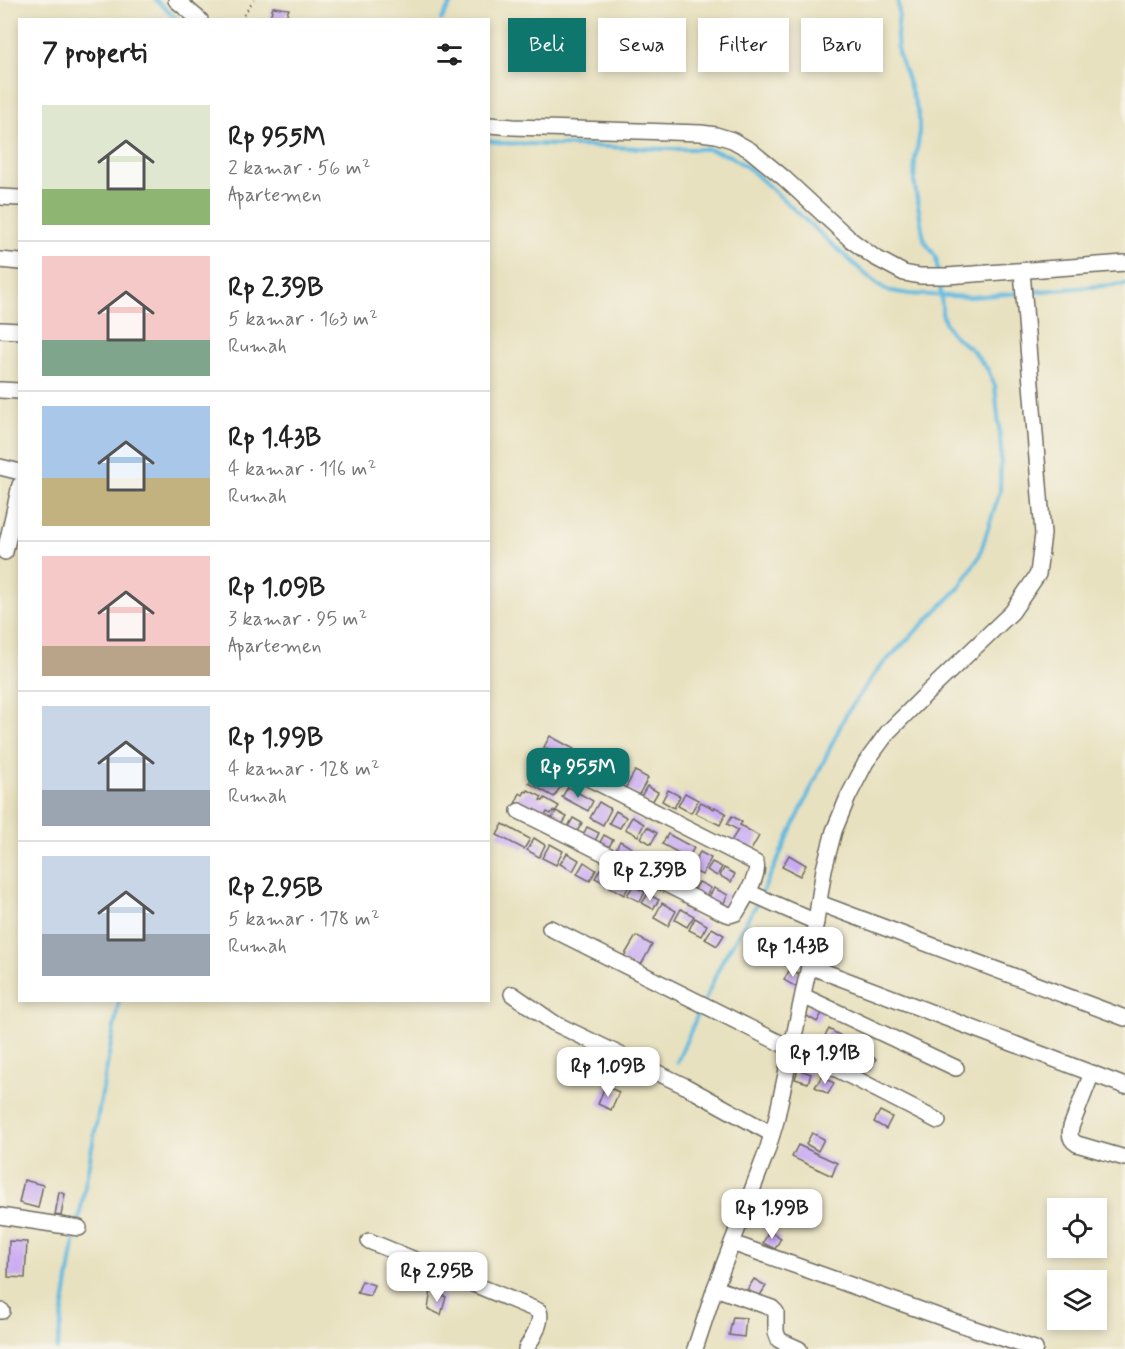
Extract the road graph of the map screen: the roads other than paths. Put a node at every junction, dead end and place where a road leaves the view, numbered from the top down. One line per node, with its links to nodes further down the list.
1 (176, 0): 2 (street)
2 (198, 18)
3 (490, 125): 9 (street)
4 (0, 197): 5 (street)
5 (18, 198)
6 (0, 260): 7 (street)
7 (18, 262)
8 (1125, 263): 9 (street)
9 (1022, 276): 21 (street)
10 (0, 330): 11 (street)
11 (18, 331)
12 (0, 390): 13 (street)
13 (18, 391)
14 (0, 467): 15 (street)
15 (18, 472)
16 (18, 494): 17 (street)
17 (5, 552)
18 (545, 756): 20 (street)
19 (519, 811): 20 (street)
20 (748, 892): 22 (street)
21 (819, 903): 22 (street); 27 (street)
22 (816, 922): 24 (street)
23 (550, 928): 28 (street)
24 (809, 966): 26 (street); 30 (street)
25 (512, 994): 33 (street)
26 (803, 996): 28 (street); 29 (street)
27 (1125, 1018)
28 (792, 1049): 32 (street); 33 (street)
29 (956, 1068)
30 (1092, 1073): 31 (street); 34 (street)
31 (1125, 1086)
32 (938, 1121)
33 (772, 1134): 38 (street)
34 (1125, 1158)
35 (0, 1216): 36 (street)
36 (79, 1228)
37 (369, 1241): 40 (street)
38 (732, 1243): 39 (street); 43 (street)
39 (715, 1288): 41 (street); 42 (street)
40 (526, 1349)
41 (694, 1349)
42 (799, 1349)
43 (1035, 1349)

